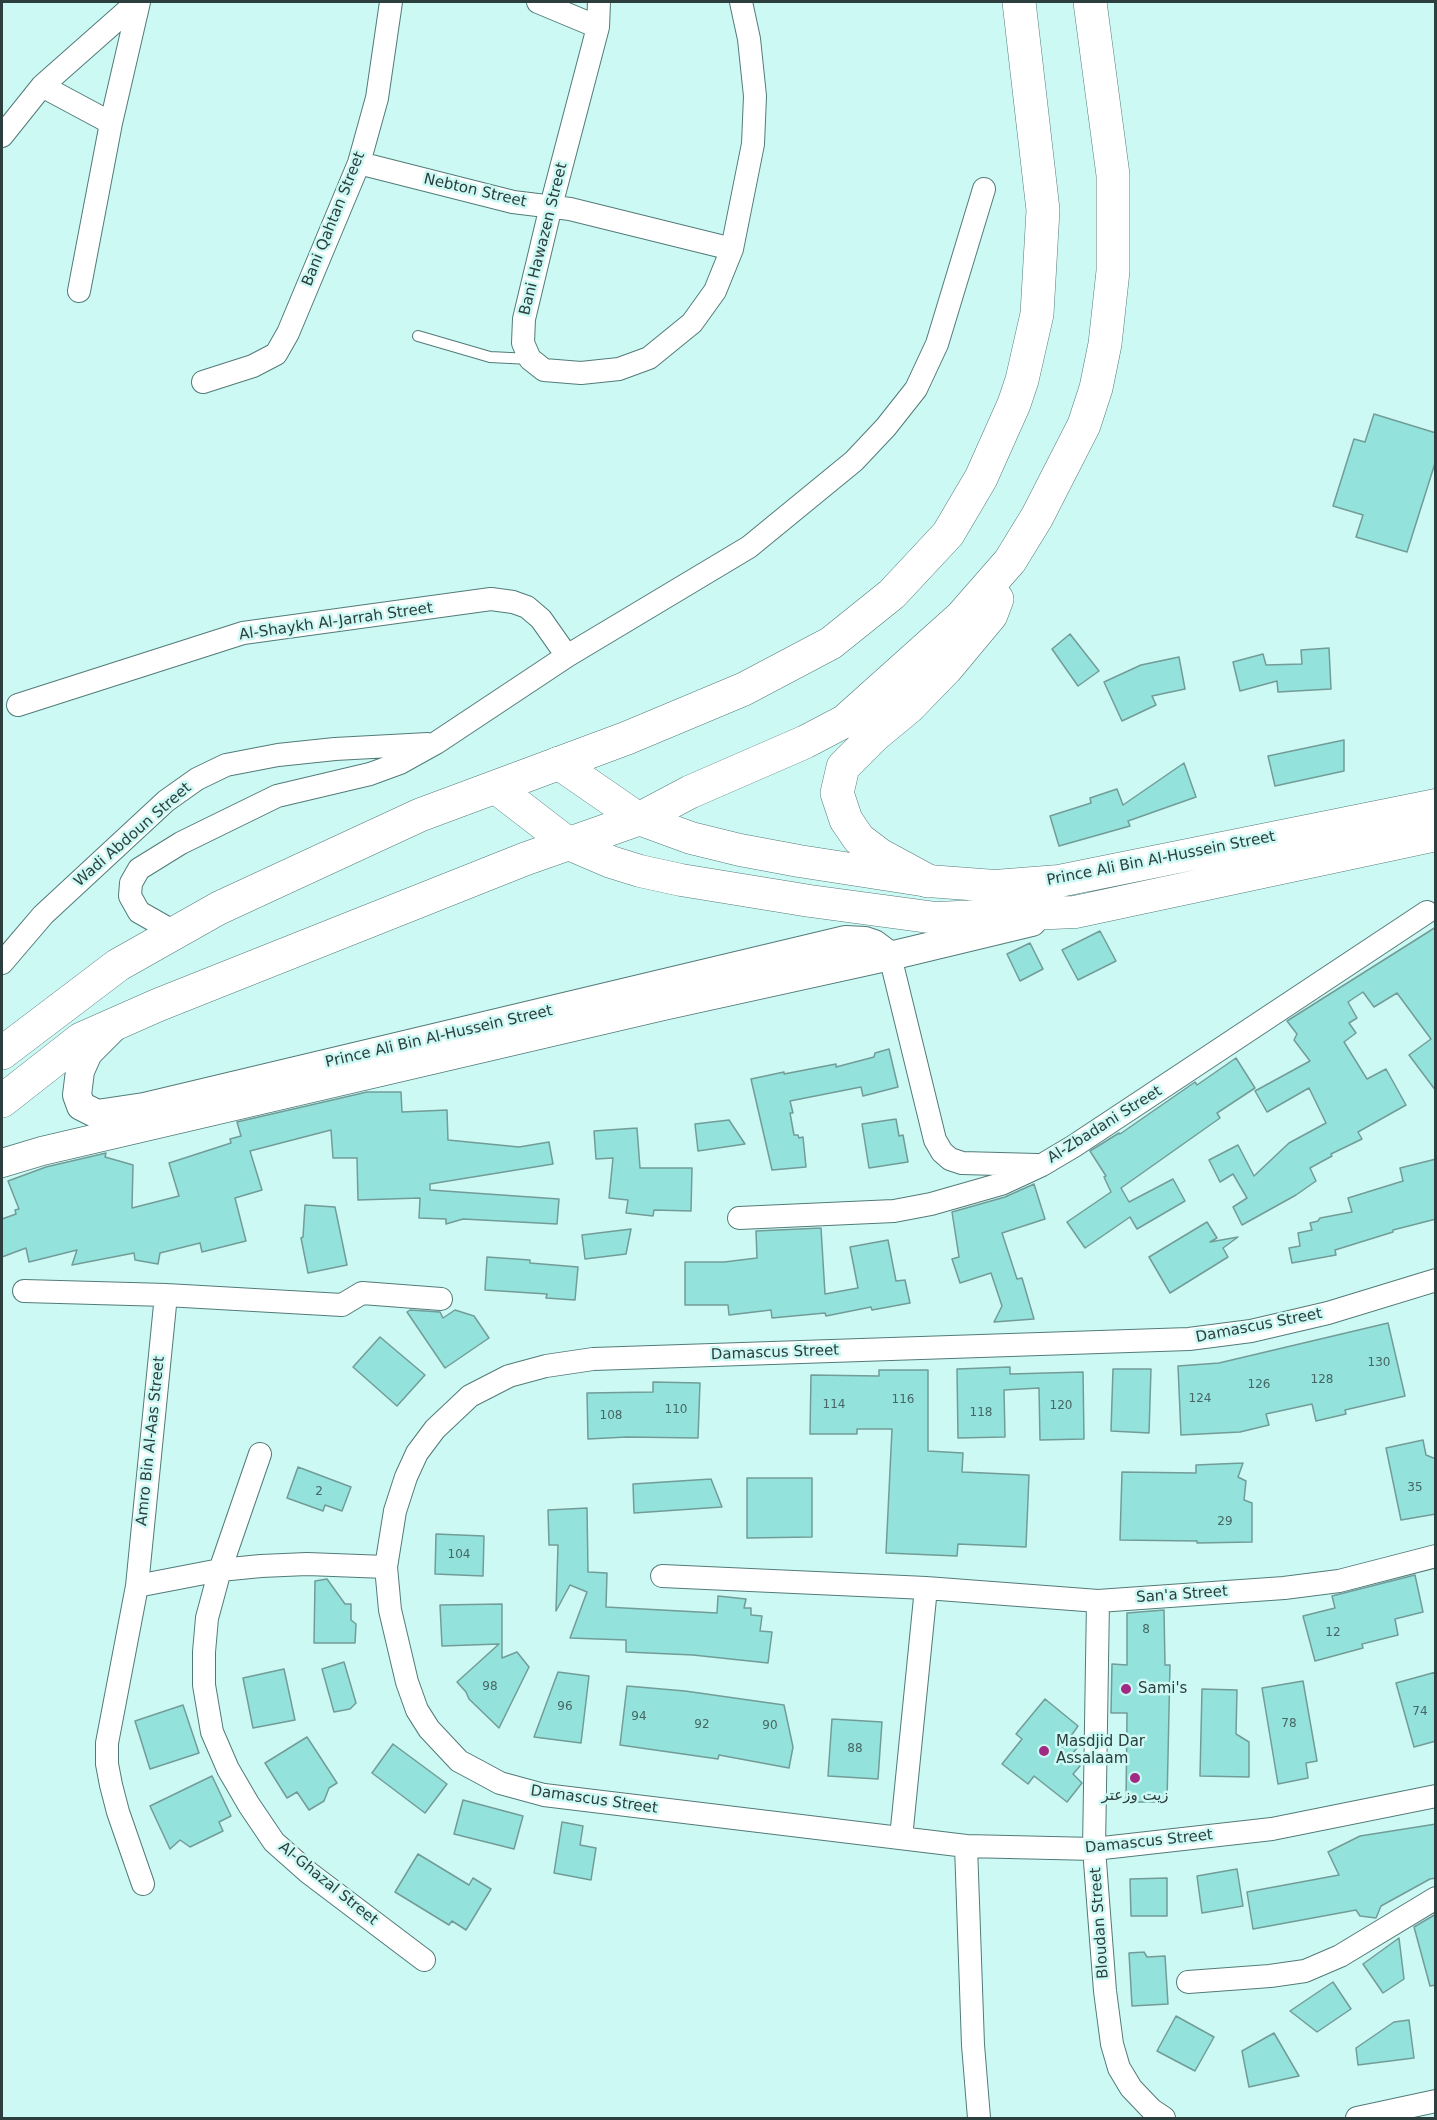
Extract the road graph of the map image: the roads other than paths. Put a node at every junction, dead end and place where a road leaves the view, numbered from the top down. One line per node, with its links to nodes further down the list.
1 (138, 2): 9 (street); 10 (street)
2 (391, 2): 12 (street, Bani Qahtan Street)
3 (538, 2): 8 (street)
4 (599, 2): 8 (street, Bani Hawazen Street)
5 (741, 2): 15 (street)
6 (1019, 2): 24 (main road)
7 (1090, 2): 20 (main road, Prince Ali Bin Al-Hussein Street)
8 (598, 27): 14 (street, Bani Hawazen Street)
9 (42, 86): 10 (street); 11 (street)
10 (111, 123): 16 (street)
11 (2, 136)
12 (359, 163): 14 (street, Nebton Street); 19 (street, Bani Qahtan Street)
13 (984, 189): 21 (street)
14 (551, 206): 15 (street, Nebton Street); 18 (street, Bani Hawazen Street)
15 (732, 249): 18 (street)
16 (79, 291)
17 (418, 336): 18 (lane)
18 (530, 359)
19 (203, 382)
20 (1010, 561): 27 (main road, Prince Ali Bin Al-Hussein Street); 32 (main road)
21 (567, 656): 22 (street, Al-Shaykh Al-Jarrah Street); 23 (street)
22 (18, 705)
23 (436, 743): 30 (street, Wadi Abdoun Street); 31 (street)
24 (558, 763): 25 (main road); 27 (main road, Prince Ali Bin Al-Hussein Street)
25 (495, 787): 29 (main road, Prince Ali Bin Al-Hussein Street); 35 (main road)
26 (1436, 805): 32 (main road, Prince Ali Bin Al-Hussein Street)
27 (639, 819): 29 (main road, Prince Ali Bin Al-Hussein Street); 32 (main road, Prince Ali Bin Al-Hussein Street)
28 (1436, 836): 33 (main road, Prince Ali Bin Al-Hussein Street)
29 (569, 844): 33 (main road, Prince Ali Bin Al-Hussein Street); 38 (main road, Prince Ali Bin Al-Hussein Street)
30 (112, 852): 31 (street); 37 (street, Wadi Abdoun Street)
31 (139, 870): 35 (street)
32 (928, 881)
33 (1075, 912): 36 (street, Prince Ali Bin Al-Hussein Street)
34 (1426, 912): 42 (street, Al-Zbadani Street)
35 (176, 933): 39 (main road)
36 (890, 956): 38 (street, Prince Ali Bin Al-Hussein Street); 41 (street, Prince Ali Bin Al-Hussein Street); 42 (street)
37 (2, 963)
38 (118, 1024): 40 (main road, Prince Ali Bin Al-Hussein Street)
39 (2, 1053)
40 (2, 1101)
41 (2, 1163)
42 (1042, 1165): 43 (street, Al-Zbadani Street)
43 (739, 1218)
44 (1436, 1280): 50 (street, Damascus Street)
45 (24, 1291): 46 (street)
46 (166, 1295): 47 (street); 53 (street, Amro Bin Al-Aas Street)
47 (441, 1299)
48 (260, 1454): 51 (street, Al-Ghazal Street)
49 (1436, 1557): 55 (street, San'a Street)
50 (386, 1567): 51 (street); 57 (street, Damascus Street)
51 (220, 1570): 53 (street); 62 (street, Al-Ghazal Street)
52 (662, 1576): 54 (street, San'a Street)
53 (137, 1586): 60 (street, Amro Bin Al-Aas Street)
54 (926, 1588): 55 (street, San'a Street); 57 (street)
55 (1098, 1601): 59 (street, Bloudan Street)
56 (1436, 1796): 59 (street, Damascus Street)
57 (901, 1838): 58 (street, Damascus Street)
58 (966, 1846): 59 (street, Damascus Street); 65 (street)
59 (1094, 1849): 66 (street, Bloudan Street)
60 (142, 1884)
61 (1436, 1898): 63 (street)
62 (424, 1960)
63 (1188, 1982)
64 (1436, 2101): 67 (street)
65 (979, 2118)
66 (1164, 2118)
67 (1357, 2118)

